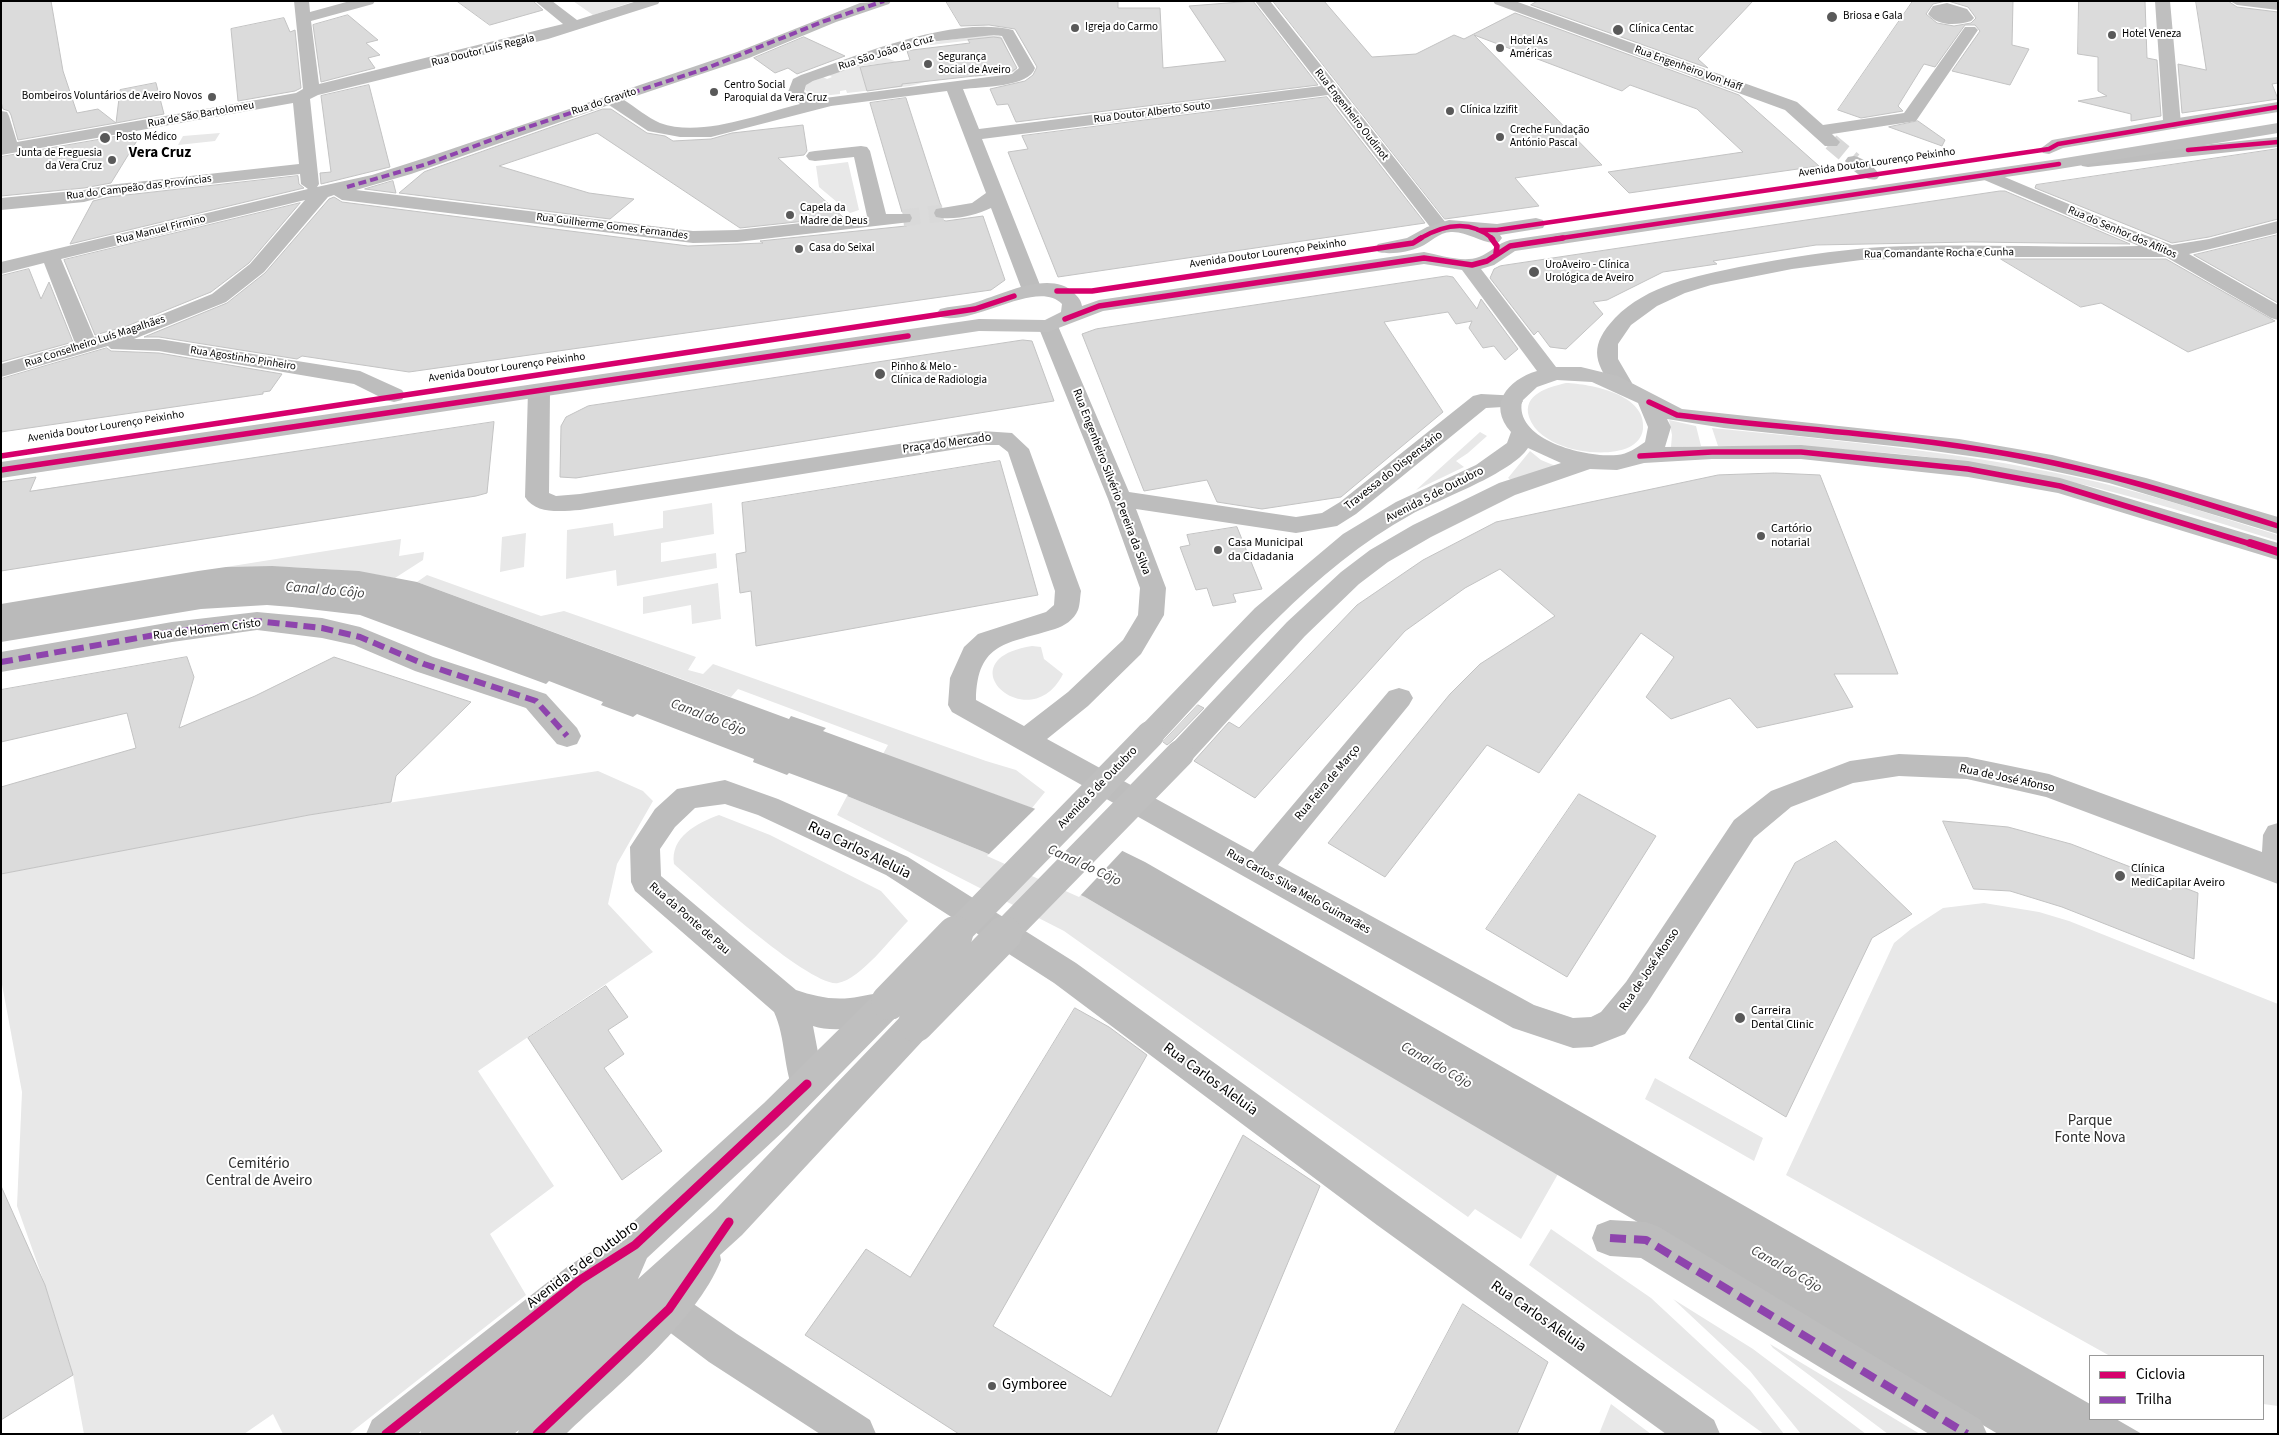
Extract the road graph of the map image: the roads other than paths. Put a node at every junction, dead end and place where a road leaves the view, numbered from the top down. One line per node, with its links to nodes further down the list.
1 (301, 1): 11 (street)
2 (368, 1): 11 (street)
3 (542, 1): 13 (street)
4 (653, 1): 13 (street, Rua Doutor Luís Regala)
5 (884, 1): 17 (street, Rua do Gravito)
6 (1262, 1): 15 (street, Rua Engenheiro Oudinot)
7 (1500, 1): 19 (street, Rua Engenheiro Von Haff)
8 (2162, 1): 23 (main road)
9 (2237, 1): 10 (street)
10 (2278, 6)
11 (303, 19): 16 (street)
12 (1962, 23): 24 (street)
13 (576, 27): 16 (street, Rua Doutor Luís Regala)
14 (953, 86): 18 (street); 18 (street, Rua São João da Cruz); 26 (street)
15 (1332, 90): 26 (street, Rua Doutor Alberto Souto); 46 (street, Rua Engenheiro Oudinot)
16 (306, 94): 29 (street, Rua de São Bartolomeu); 33 (street)
17 (612, 100): 18 (street); 36 (street, Rua do Gravito)
18 (813, 104)
19 (1791, 106): 24 (street, Rua Engenheiro Von Haff); 24 (street, Rua Engenheiro Von Haff)
20 (2278, 107): 23 (street, Avenida Doutor Lourenço Peixinho)
21 (1, 116): 29 (street)
22 (2278, 119): 28 (main road, Avenida Doutor Lourenço Peixinho)
23 (2172, 124): 28 (main road, Avenida Doutor Lourenço Peixinho)
24 (1857, 126)
25 (2278, 128): 32 (main road)
26 (972, 135): 37 (street)
27 (2278, 142): 32 (street)
28 (2049, 149): 34 (main road, Avenida Doutor Lourenço Peixinho)
29 (5, 150)
30 (815, 156): 43 (street)
31 (1854, 161): 34 (street)
32 (2059, 164): 35 (main road)
33 (307, 168): 36 (street); 38 (street, Rua do Campeão das Províncias)
34 (1871, 175): 45 (main road, Avenida Doutor Lourenço Peixinho)
35 (1988, 175): 47 (street, Rua do Senhor dos Aflitos); 48 (main road)
36 (320, 193): 43 (street, Rua Guilherme Gomes Fernandes); 49 (street, Rua Manuel Firmino); 56 (street, Rua Conselheiro Luís Magalhães)
37 (996, 194): 39 (street); 41 (street)
38 (1, 204)
39 (972, 209): 40 (street); 41 (street)
40 (943, 213)
41 (1004, 217): 53 (street)
42 (903, 218): 43 (street, Rua Guilherme Gomes Fernandes)
43 (878, 221)
44 (2278, 227): 47 (street, Rua Comandante Rocha e Cunha)
45 (1478, 230): 46 (main road, Avenida Doutor Lourenço Peixinho); 48 (main road)
46 (1435, 231): 50 (main road); 52 (main road, Avenida Doutor Lourenço Peixinho)
47 (2168, 250): 54 (street, Rua do Senhor dos Aflitos); 59 (street, Rua Comandante Rocha e Cunha)
48 (1496, 253): 50 (main road)
49 (50, 255): 51 (street, Rua Manuel Firmino); 56 (street)
50 (1458, 263): 55 (main road); 58 (main road)
51 (1, 268)
52 (1057, 291): 53 (main road, Avenida Doutor Lourenço Peixinho); 55 (main road)
53 (1023, 293): 55 (main road); 61 (main road, Avenida Doutor Lourenço Peixinho)
54 (2278, 314)
55 (1047, 324): 60 (main road); 69 (street, Rua Engenheiro Silvério Pereira da Silva)
56 (87, 347): 57 (street, Rua Conselheiro Luís Magalhães); 61 (street, Rua Agostinho Pinheiro)
57 (1, 371)
58 (1550, 374): 59 (main road); 62 (main road)
59 (1622, 383): 63 (main road)
60 (539, 391): 68 (main road); 75 (street, Praça do Mercado)
61 (394, 395): 65 (main road, Avenida Doutor Lourenço Peixinho)
62 (1512, 400): 64 (main road); 69 (street, Travessa do Dispensário)
63 (1649, 402): 66 (main road); 70 (main road)
64 (1522, 432): 67 (main road); 81 (main road, Avenida 5 de Outubro, bridge)
65 (1, 456)
66 (1640, 456): 67 (main road); 71 (main road)
67 (1585, 463): 84 (main road, Avenida 5 de Outubro, bridge)
68 (1, 470)
69 (1120, 499): 75 (street, Rua Engenheiro Silvério Pereira da Silva)
70 (2278, 526)
71 (2278, 552)
72 (1, 662): 74 (street, Rua de Homem Cristo)
73 (1399, 698): 78 (street, Rua Feira de Março)
74 (567, 736)
75 (1028, 740): 78 (street, Rua Carlos Silva Melo Guimarães)
76 (687, 797): 80 (street, Rua da Ponte de Pau); 93 (street, Rua Carlos Aleluia)
77 (2278, 835): 79 (street)
78 (1257, 869): 82 (street, Rua Carlos Silva Melo Guimarães)
79 (2277, 871): 82 (street, Rua de José Afonso)
80 (785, 1001): 81 (street, Rua da Ponte de Pau); 83 (street, Rua da Ponte de Pau)
81 (887, 1004): 83 (main road, Avenida 5 de Outubro)
82 (1574, 1033)
83 (806, 1084): 86 (main road, Avenida 5 de Outubro)
84 (729, 1222): 87 (main road, Avenida 5 de Outubro); 90 (main road, Avenida 5 de Outubro)
85 (1610, 1238): 94 (street)
86 (635, 1245): 88 (main road, Avenida 5 de Outubro); 89 (main road, Avenida 5 de Outubro)
87 (669, 1309): 91 (main road, Avenida 5 de Outubro); 92 (street)
88 (386, 1434)
89 (440, 1434)
90 (483, 1434)
91 (537, 1434)
92 (856, 1434)
93 (1700, 1434)
94 (1967, 1434)

